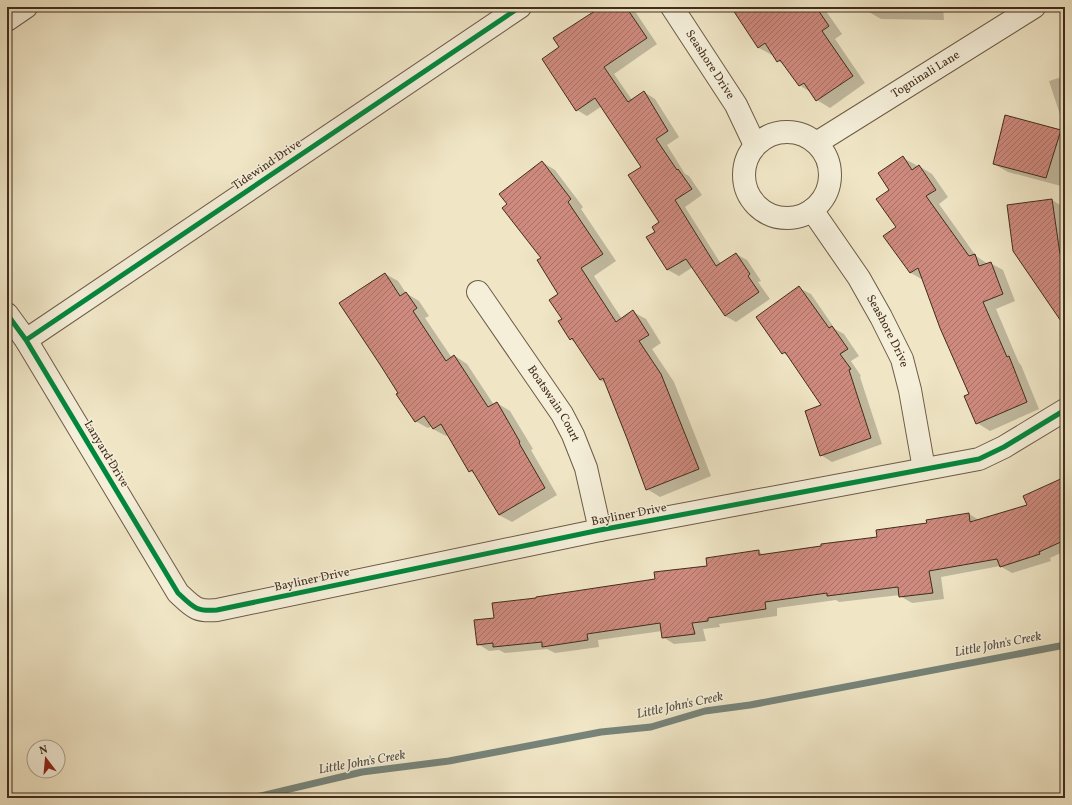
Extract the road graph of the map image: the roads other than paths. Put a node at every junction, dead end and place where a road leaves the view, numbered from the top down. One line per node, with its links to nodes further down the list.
1 (26, 7): 5 (street)
2 (520, 7): 11 (street, Tidewind Drive)
3 (672, 7): 7 (street, Seashore Drive)
4 (1034, 7): 6 (street, Togninali Lane)
5 (7, 20)
6 (818, 142): 7 (street); 8 (street)
7 (755, 145): 8 (street)
8 (812, 210): 13 (street, Seashore Drive)
9 (478, 292): 14 (street, Boatswain Court)
10 (7, 314): 11 (street, Lanyard Drive)
11 (26, 340): 15 (street, Lanyard Drive)
12 (1065, 410): 13 (street, Bayliner Drive)
13 (924, 469): 14 (street, Bayliner Drive)
14 (600, 530): 15 (street, Bayliner Drive)
15 (189, 604)

